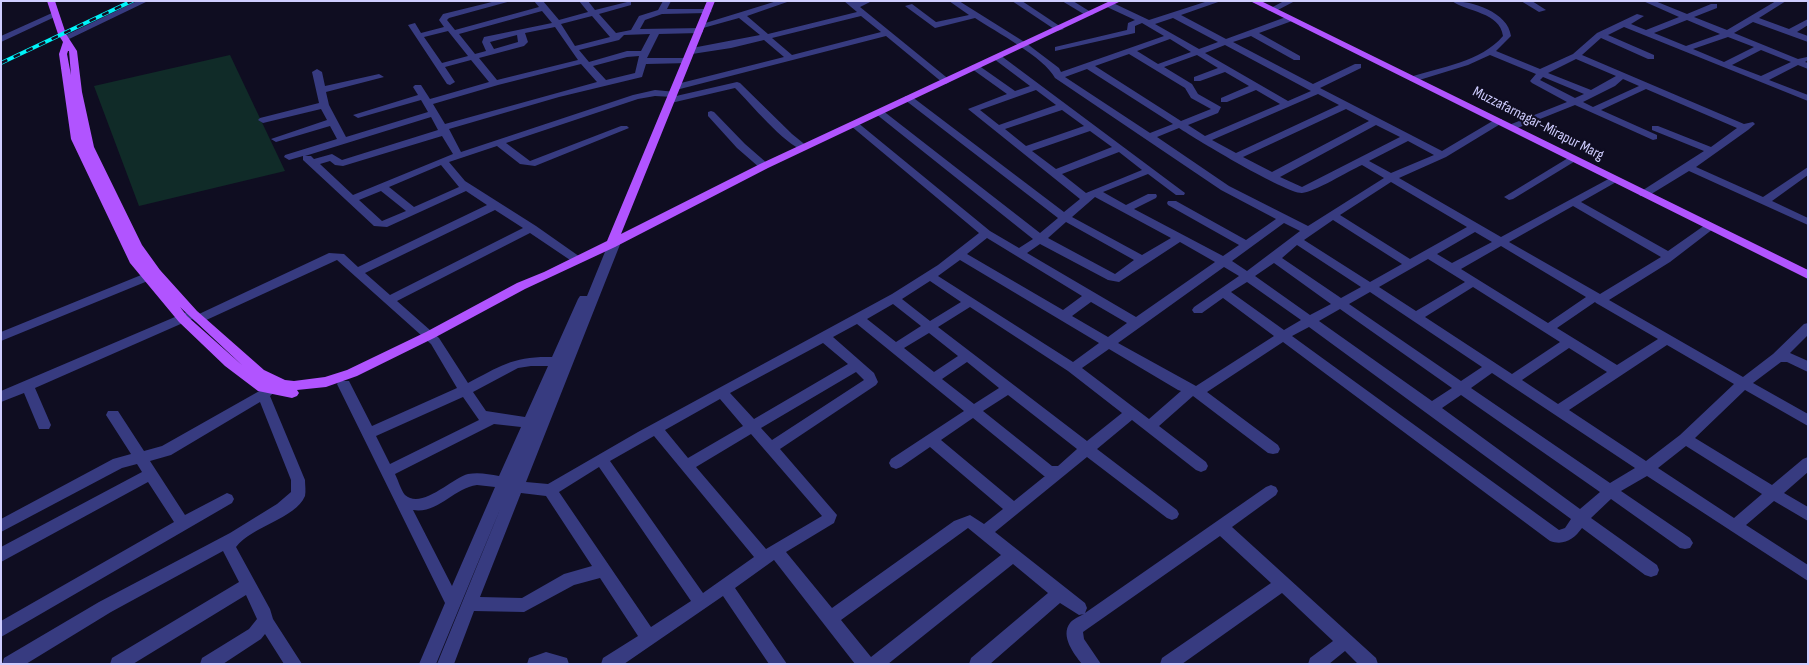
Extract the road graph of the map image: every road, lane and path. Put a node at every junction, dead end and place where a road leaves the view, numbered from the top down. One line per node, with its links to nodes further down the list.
1 (51, 1): 32 (main road)
2 (144, 1): 64 (street)
3 (507, 1): 25 (street)
4 (583, 1): 28 (street)
5 (667, 1): 29 (street)
6 (786, 1): 33 (street)
7 (868, 1): 18 (street)
8 (954, 1): 35 (street)
9 (1016, 1): 47 (street)
10 (1066, 1): 31 (street)
11 (1217, 1): 34 (street)
12 (1254, 1): 26 (main road, Muzzafarnagar-Mirapur Marg)
13 (1291, 1): 26 (street)
14 (1456, 1): 75 (street)
15 (1525, 1): 27 (street)
16 (1647, 1): 37 (street)
17 (1782, 1): 39 (street)
18 (851, 3): 30 (street)
19 (1114, 3): 31 (main road); 42 (street)
20 (541, 5): 41 (street); 43 (street)
21 (710, 6): 29 (street); 46 (main road)
22 (909, 6): 35 (street)
23 (1714, 6): 37 (street)
24 (633, 7): 28 (street); 29 (street); 51 (street)
25 (481, 8): 41 (street); 48 (street)
26 (1271, 10): 38 (main road, Muzzafarnagar-Mirapur Marg)
27 (1542, 10)
28 (594, 12): 43 (street); 61 (street)
29 (661, 12)
30 (863, 13): 54 (street); 58 (street)
31 (1090, 14): 47 (main road)
32 (55, 15): 62 (street); 64 (main road)
33 (741, 15): 46 (street); 58 (street)
34 (1174, 15): 42 (street); 65 (street)
35 (974, 16): 66 (street)
36 (1640, 16): 44 (street)
37 (1688, 18): 55 (street); 56 (street)
38 (1289, 19): 52 (street); 100 (main road, Muzzafarnagar-Mirapur Marg)
39 (1753, 19): 53 (street); 56 (street)
40 (1808, 21): 53 (street)
41 (492, 22): 48 (street)
42 (1145, 22): 59 (street); 69 (street)
43 (557, 24): 50 (street); 68 (street)
44 (1624, 24): 55 (street); 60 (street)
45 (412, 25): 57 (street)
46 (702, 27): 49 (street); 70 (main road)
47 (1060, 29): 66 (main road)
48 (452, 31): 57 (street); 76 (street)
49 (656, 31): 51 (street); 78 (street)
50 (520, 32): 72 (street); 72 (street)
51 (634, 32): 61 (street)
52 (1251, 32): 65 (street); 83 (street)
53 (1790, 32): 63 (street)
54 (888, 33): 82 (street); 103 (street)
55 (1647, 33): 71 (street)
56 (1727, 34): 67 (street); 71 (street)
57 (419, 36): 88 (street)
58 (766, 36): 70 (street); 82 (street)
59 (1171, 36): 73 (street); 74 (street)
60 (1600, 36): 77 (street); 80 (street)
61 (616, 38): 68 (street)
62 (1, 39)
63 (1808, 39)
64 (65, 41): 209 (main road)
65 (1223, 42): 74 (street); 112 (street)
66 (1023, 45): 79 (main road); 97 (street)
67 (1761, 47): 86 (street); 87 (street)
68 (573, 49): 85 (street)
69 (1058, 49)
70 (692, 50): 84 (main road)
71 (1686, 50): 87 (street)
72 (492, 51): 76 (street)
73 (1130, 51): 89 (street); 92 (street)
74 (1198, 52): 92 (street); 93 (street)
75 (1491, 52): 95 (street); 100 (street)
76 (472, 56): 88 (street); 105 (street)
77 (1576, 56): 95 (street); 98 (street)
78 (643, 57): 84 (street); 85 (street); 96 (street)
79 (997, 57): 91 (main road); 110 (street)
80 (1651, 57)
81 (1808, 57): 86 (street)
82 (791, 58): 113 (street)
83 (1297, 58)
84 (687, 61): 113 (main road)
85 (585, 63): 105 (street); 106 (street)
86 (1803, 64): 102 (street)
87 (1724, 65): 102 (street)
88 (439, 66): 104 (street)
89 (1089, 66): 97 (street); 136 (street)
90 (1358, 66): 112 (street)
91 (975, 67): 103 (main road); 114 (street)
92 (1157, 67): 136 (street)
93 (1226, 68): 101 (street); 108 (street)
94 (316, 72): 111 (street)
95 (1542, 72): 115 (street); 121 (street)
96 (639, 75): 106 (street); 116 (street)
97 (1058, 76): 142 (street)
98 (1622, 76): 109 (street); 115 (street)
99 (379, 77): 111 (street)
100 (1413, 78): 133 (main road, Muzzafarnagar-Mirapur Marg)
101 (1197, 79)
102 (1761, 80): 117 (street)
103 (946, 81): 118 (main road)
104 (450, 82)
105 (495, 83): 119 (street)
106 (603, 83): 140 (street)
107 (418, 86): 119 (street)
108 (1257, 86): 120 (street); 122 (street)
109 (1646, 86): 126 (street); 151 (street)
110 (1037, 87): 114 (street); 124 (street)
111 (321, 90): 123 (street)
112 (1315, 90): 122 (street); 125 (street)
113 (674, 94): 116 (street); 148 (street); 196 (main road)
114 (1014, 94): 141 (street)
115 (1592, 94): 121 (street)
116 (636, 97): 147 (street)
117 (1807, 97)
118 (908, 98): 127 (main road); 184 (street)
119 (426, 100): 128 (street); 130 (street)
120 (1224, 100)
121 (1575, 102): 126 (street); 138 (street)
122 (1287, 104): 145 (street)
123 (324, 105): 131 (street); 134 (street)
124 (1064, 106): 137 (street); 141 (street)
125 (1347, 106): 132 (street); 156 (street)
126 (1594, 110): 151 (street)
127 (879, 112): 135 (main road); 192 (street)
128 (435, 113): 140 (street); 146 (street)
129 (711, 114): 161 (street)
130 (358, 115)
131 (263, 120)
132 (1376, 121): 143 (street); 166 (street)
133 (1499, 121): 138 (main road, Muzzafarnagar-Mirapur Marg); 154 (street)
134 (332, 122): 144 (street); 146 (street)
135 (854, 124): 148 (main road); 191 (street)
136 (1178, 124): 142 (street); 145 (street)
137 (1092, 127): 149 (street); 150 (street)
138 (1512, 127): 157 (main road, Muzzafarnagar-Mirapur Marg)
139 (624, 128): 147 (street)
140 (445, 129): 153 (street); 160 (street)
141 (998, 129): 150 (street)
142 (1149, 137): 185 (street)
143 (1408, 137): 154 (street); 158 (street)
144 (276, 139)
145 (1204, 140): 156 (street)
146 (343, 141): 152 (street)
147 (498, 142): 153 (street)
148 (803, 147): 161 (main road)
149 (1120, 148): 163 (street); 165 (street)
150 (1024, 150): 165 (street)
151 (1712, 151): 162 (street)
152 (302, 154): 155 (street); 160 (street)
153 (458, 155): 159 (street)
154 (1442, 155): 167 (street)
155 (289, 157)
156 (1235, 158): 166 (street)
157 (1573, 158): 168 (main road, Muzzafarnagar-Mirapur Marg); 175 (street)
158 (1362, 160): 166 (street); 167 (street)
159 (443, 161): 169 (street); 170 (street)
160 (313, 163): 176 (street)
161 (764, 166): 196 (main road)
162 (1689, 167): 172 (street); 178 (street)
163 (1150, 170): 171 (street); 173 (street)
164 (1808, 170): 178 (street)
165 (1055, 173): 173 (street)
166 (1271, 176)
167 (1392, 177): 183 (street); 187 (street)
168 (1614, 179): 172 (main road, Muzzafarnagar-Mirapur Marg); 177 (street)
169 (381, 186): 176 (street); 182 (street)
170 (467, 186): 180 (street); 182 (street)
171 (1180, 193)
172 (1644, 194): 188 (main road, Muzzafarnagar-Mirapur Marg)
173 (1090, 196): 181 (street); 184 (street)
174 (1152, 196): 181 (street)
175 (1509, 197)
176 (352, 199): 182 (street)
177 (1573, 202): 195 (street); 201 (street)
178 (1764, 202): 186 (street)
179 (1172, 203): 197 (street)
180 (496, 205): 189 (street); 208 (street)
181 (1126, 210): 193 (street)
182 (414, 211)
183 (1332, 216): 190 (street); 206 (street)
184 (1064, 217): 192 (street); 204 (street)
185 (1283, 219): 190 (street); 197 (street)
186 (1808, 222)
187 (1475, 227): 195 (street); 199 (street)
188 (1709, 227): 201 (street); 210 (main road, Muzzafarnagar-Mirapur Marg)
189 (532, 228): 203 (street); 218 (street)
190 (1308, 231): 194 (street)
191 (986, 233): 198 (street); 200 (street)
192 (1040, 238): 198 (street); 204 (street)
193 (1179, 238): 204 (street); 205 (street)
194 (1296, 240): 202 (street); 214 (street)
195 (1500, 241): 207 (street); 217 (street)
196 (611, 244): 203 (main road); 242 (street)
197 (1247, 245): 205 (street)
198 (1019, 253): 216 (street)
199 (1429, 254): 206 (street); 207 (street)
200 (960, 255): 211 (street); 225 (street)
201 (1668, 256): 217 (street)
202 (1274, 258): 212 (street); 221 (street)
203 (577, 259): 235 (main road)
204 (1142, 260)
205 (1225, 262): 212 (street); 227 (street)
206 (1410, 264): 214 (street)
207 (1452, 268): 213 (street)
208 (358, 272): 218 (street); 224 (street)
209 (151, 275): 224 (main road); 233 (street)
210 (1808, 275)
211 (930, 276): 219 (street); 220 (street)
212 (1246, 276): 215 (street); 228 (street)
213 (1473, 282): 223 (street); 231 (street)
214 (1370, 287): 221 (street); 223 (street)
215 (1223, 292): 222 (street); 232 (street)
216 (1091, 296): 225 (street); 227 (street)
217 (1597, 298): 231 (street); 236 (street)
218 (389, 300): 235 (street)
219 (895, 300): 226 (street); 229 (street)
220 (970, 302): 229 (street); 246 (street)
221 (1341, 303): 228 (street); 253 (street)
222 (1198, 310)
223 (1417, 316): 244 (street)
224 (191, 317): 252 (street); 255 (main road)
225 (1062, 317): 238 (street)
226 (859, 319): 234 (street); 239 (street)
227 (1136, 322): 238 (street)
228 (1311, 322): 232 (street); 260 (street)
229 (930, 327): 239 (street); 240 (street)
230 (1808, 327): 241 (street)
231 (1549, 328): 237 (street)
232 (1283, 336): 257 (street); 298 (street)
233 (1, 337)
234 (825, 337): 243 (street); 258 (street)
235 (432, 338): 250 (main road); 255 (main road); 256 (street)
236 (1667, 340): 247 (street); 251 (street)
237 (1570, 342): 247 (street); 249 (street)
238 (1108, 343): 246 (street); 257 (street)
239 (895, 348): 248 (street)
240 (968, 356): 248 (street); 254 (street)
241 (1778, 357): 245 (street); 251 (street)
242 (562, 362): 256 (street); 267 (street)
243 (857, 365): 269 (street); 275 (street)
244 (1492, 367): 249 (street); 253 (street)
245 (1808, 367)
246 (1072, 368): 263 (street)
247 (1616, 371): 261 (street)
248 (933, 379): 262 (street)
249 (1513, 380): 261 (street)
250 (344, 384): 255 (main road); 272 (street)
251 (1742, 384): 266 (street); 273 (street)
252 (28, 386): 259 (street); 268 (street)
253 (1463, 387): 260 (street); 291 (street)
254 (1008, 388): 262 (street); 276 (street)
255 (272, 390): 278 (street); 304 (street)
256 (464, 390): 265 (street); 272 (street)
257 (1193, 392): 270 (street); 277 (street)
258 (722, 393): 269 (street); 271 (street)
259 (1, 398)
260 (1432, 408): 298 (street)
261 (1559, 410): 284 (street)
262 (973, 412): 274 (street); 286 (street)
263 (1131, 413): 270 (street); 276 (street)
264 (113, 415): 278 (street)
265 (492, 419): 267 (street); 285 (street)
266 (1808, 421)
267 (536, 423): 288 (street)
268 (44, 425)
269 (752, 427): 275 (street); 282 (street)
270 (1149, 427): 283 (street)
271 (656, 429): 279 (street); 282 (street)
272 (368, 434): 285 (street)
273 (1685, 439): 284 (street); 292 (street)
274 (931, 440): 280 (street); 295 (street)
275 (770, 448): 307 (street)
276 (1087, 449): 286 (street); 296 (street)
277 (1272, 449)
278 (141, 458): 287 (street); 300 (street)
279 (602, 460): 289 (street); 317 (street)
280 (896, 463)
281 (1808, 463): 292 (street)
282 (686, 466): 307 (street)
283 (1201, 466)
284 (1646, 469): 291 (street); 301 (street)
285 (386, 472): 294 (street)
286 (1061, 472): 295 (street)
287 (150, 474): 299 (street); 306 (street)
288 (511, 485): 289 (street); 294 (street); 316 (street); 318 (street)
289 (550, 490): 309 (street)
290 (1271, 490): 302 (street)
291 (1611, 490): 298 (street); 305 (street)
292 (1773, 494): 297 (street); 301 (street)
293 (227, 499): 299 (street)
294 (400, 499): 316 (street)
295 (1014, 510): 303 (street)
296 (1172, 514)
297 (1808, 515)
298 (1580, 518): 310 (street)
299 (183, 524): 322 (street)
300 (1, 526)
301 (1735, 526): 311 (street)
302 (1222, 527): 312 (street); 338 (street)
303 (985, 532): 308 (street); 320 (street)
304 (237, 536): 313 (street); 325 (street)
305 (1685, 543)
306 (1, 555)
307 (770, 555): 314 (street); 320 (street)
308 (1013, 555): 315 (street); 336 (street)
309 (604, 570): 318 (street); 323 (street)
310 (1651, 570)
311 (1808, 574)
312 (1284, 583): 324 (street); 339 (street)
313 (248, 585): 321 (street); 326 (street)
314 (725, 586): 317 (street); 334 (street)
315 (1060, 592): 319 (street); 337 (street)
316 (453, 603): 329 (street)
317 (701, 603): 323 (street)
318 (469, 604): 330 (street)
319 (1079, 608)
320 (830, 619): 335 (street)
321 (265, 621): 327 (street); 328 (street)
322 (1, 630)
323 (648, 637): 333 (street)
324 (1345, 641): 340 (street); 341 (street)
325 (10, 664)
326 (118, 664)
327 (208, 664)
328 (294, 664)
329 (427, 664)
330 (445, 664)
331 (535, 664): 332 (street)
332 (561, 664)
333 (609, 664)
334 (779, 664)
335 (866, 664)
336 (874, 664)
337 (977, 664)
338 (1093, 664)
339 (1168, 664)
340 (1316, 664)
341 (1370, 664)

